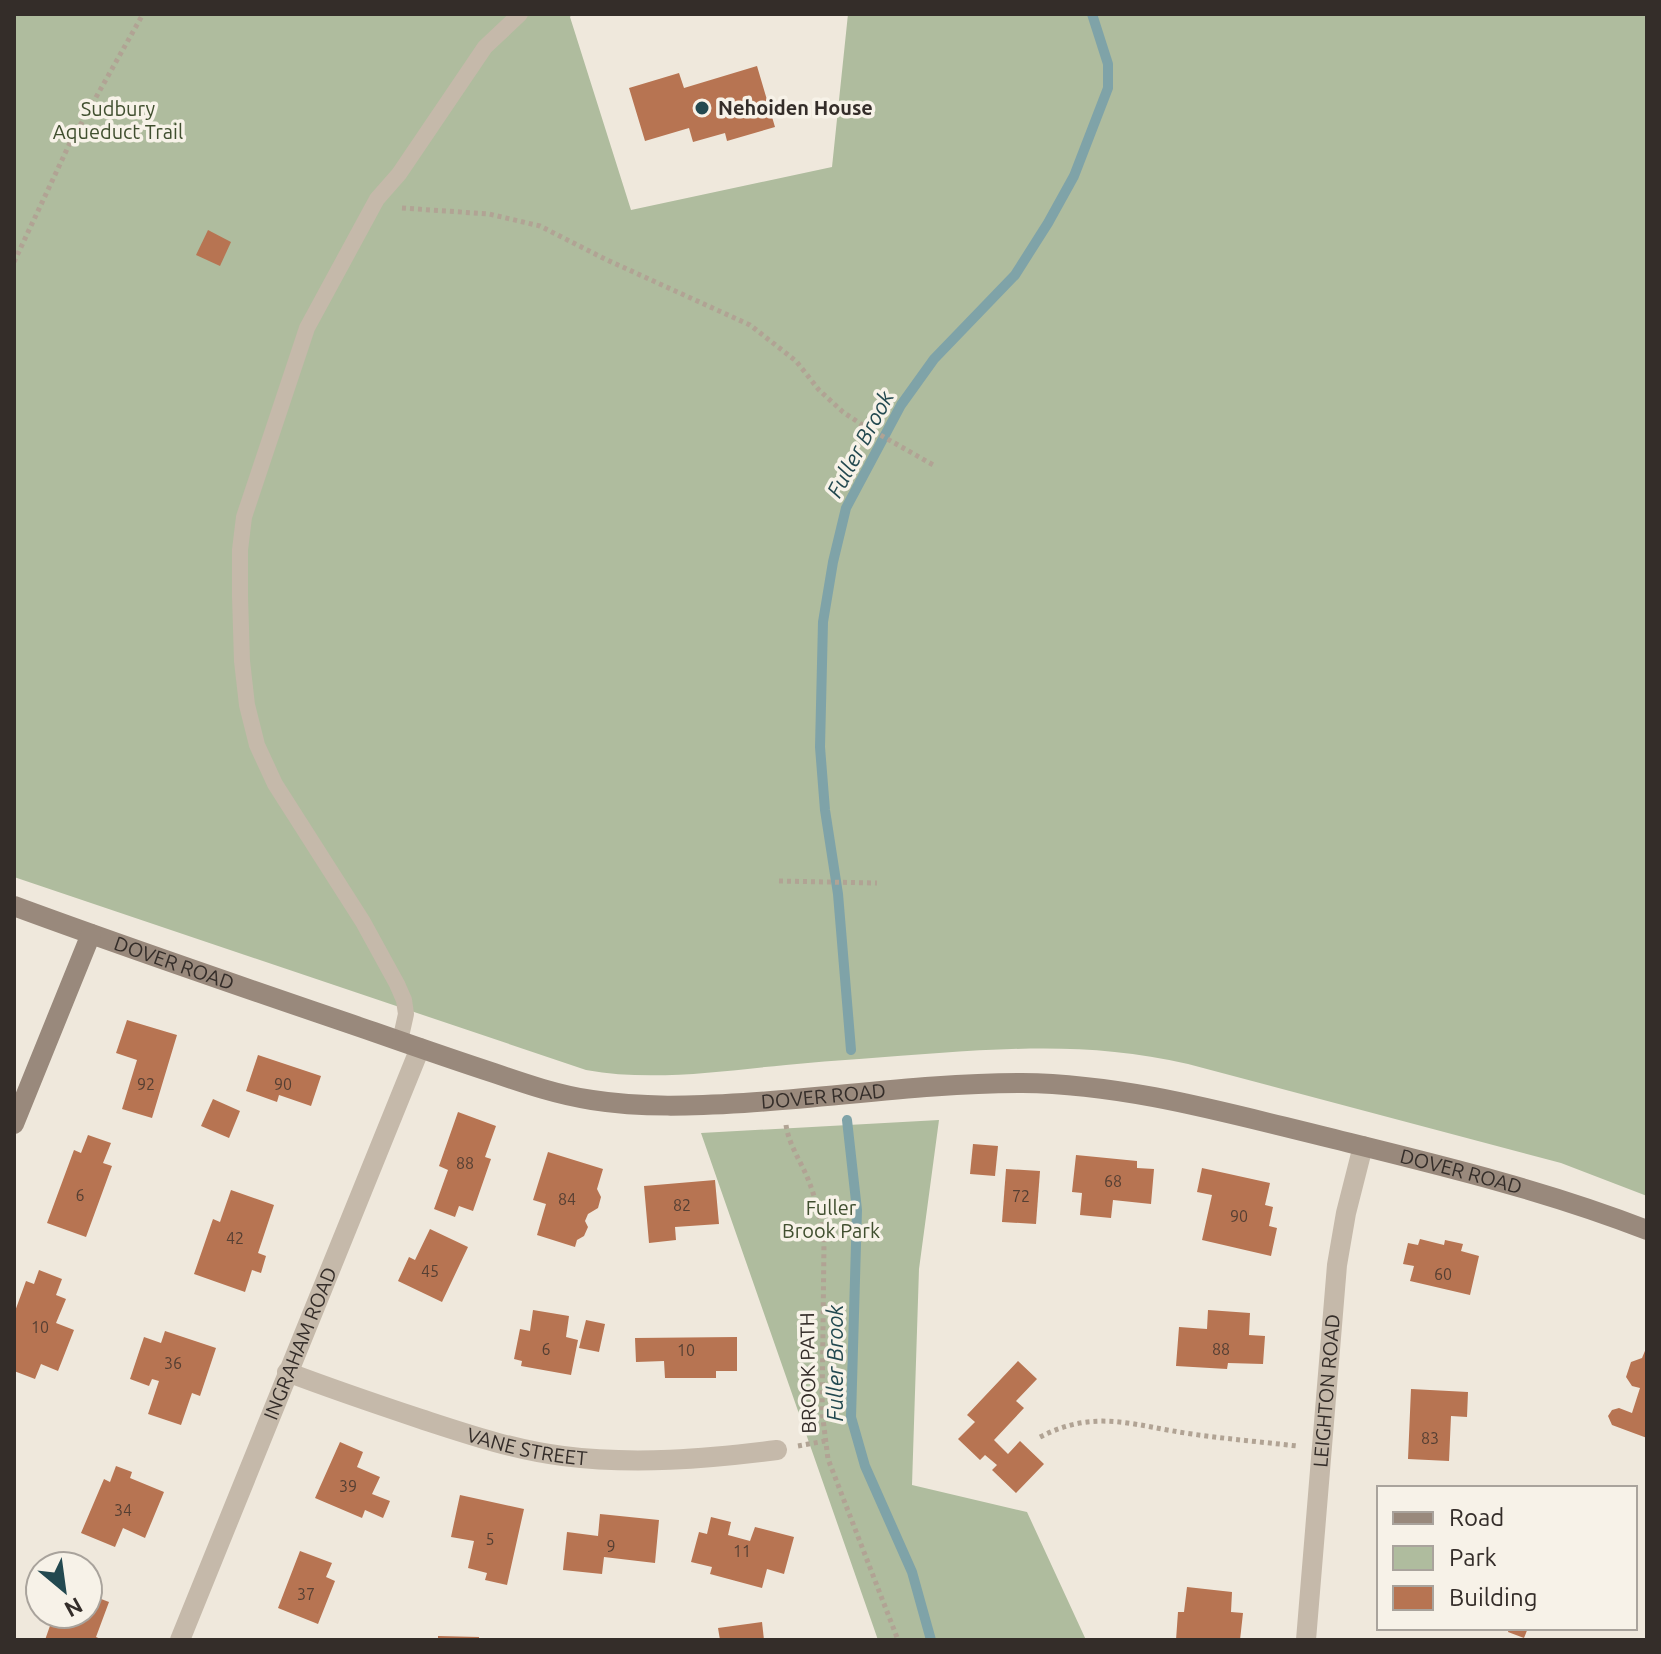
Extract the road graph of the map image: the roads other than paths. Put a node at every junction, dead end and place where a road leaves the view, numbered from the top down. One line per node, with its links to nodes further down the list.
1 (520, 14): 4 (lane)
2 (14, 906): 3 (street, DOVER ROAD)
3 (91, 934): 4 (street, DOVER ROAD); 5 (street)
4 (410, 1045): 6 (street, DOVER ROAD); 8 (street, INGRAHAM ROAD)
5 (14, 1124)
6 (1363, 1146): 7 (street, DOVER ROAD); 11 (street, LEIGHTON ROAD)
7 (1647, 1230)
8 (287, 1372): 9 (street, VANE STREET); 10 (street, INGRAHAM ROAD)
9 (777, 1450)
10 (180, 1640)
11 (1306, 1640)

